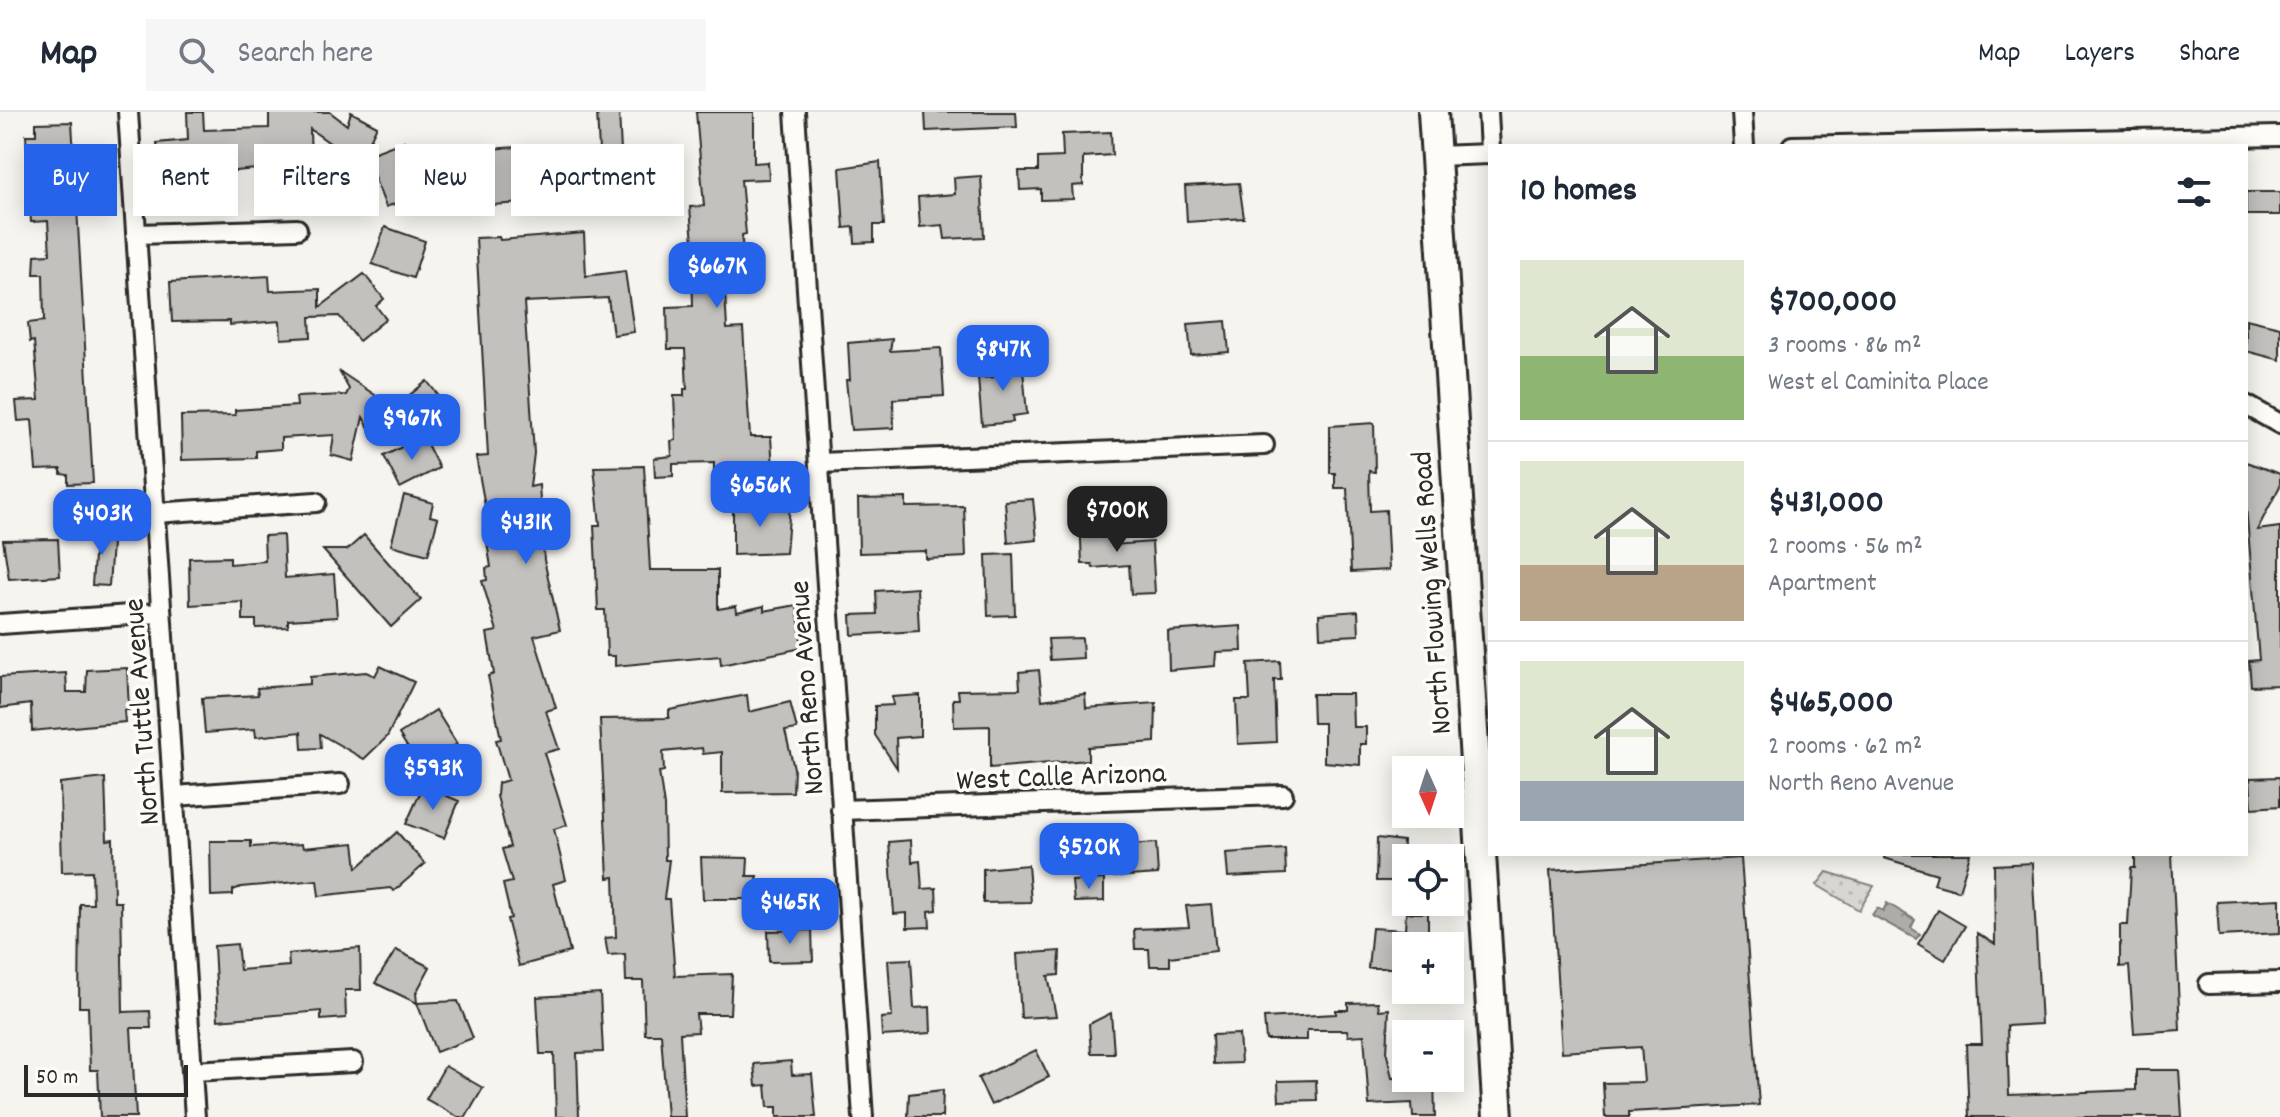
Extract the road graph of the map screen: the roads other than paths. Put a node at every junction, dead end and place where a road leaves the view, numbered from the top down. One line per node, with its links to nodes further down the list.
1 (128, 112): 13 (street, North Tuttle Avenue)
2 (795, 112): 17 (street, North Reno Avenue)
3 (1433, 112): 11 (main road, North Flowing Wells Road)
4 (1488, 112): 7 (street)
5 (1742, 112): 8 (street)
6 (2280, 136): 9 (street)
7 (1490, 144)
8 (1744, 144)
9 (1890, 144)
10 (1488, 152): 11 (street)
11 (1436, 156): 32 (main road, North Flowing Wells Road)
12 (297, 229): 13 (street)
13 (138, 234): 19 (street, North Tuttle Avenue)
14 (2248, 406): 15 (street)
15 (2280, 424)
16 (1264, 445): 17 (street)
17 (819, 463): 25 (street, North Reno Avenue)
18 (316, 502): 19 (street)
19 (155, 513): 20 (street, North Tuttle Avenue)
20 (159, 613): 21 (street); 24 (street, North Tuttle Avenue)
21 (0, 624)
22 (340, 784): 24 (street)
23 (1283, 795): 25 (street, West Calle Arizona)
24 (175, 796): 29 (street, North Tuttle Avenue)
25 (841, 810): 31 (street, North Reno Avenue)
26 (2280, 982): 27 (street)
27 (2209, 984)
28 (353, 1062): 29 (street)
29 (193, 1071): 30 (street, North Tuttle Avenue)
30 (195, 1117)
31 (863, 1117)
32 (1498, 1117)

